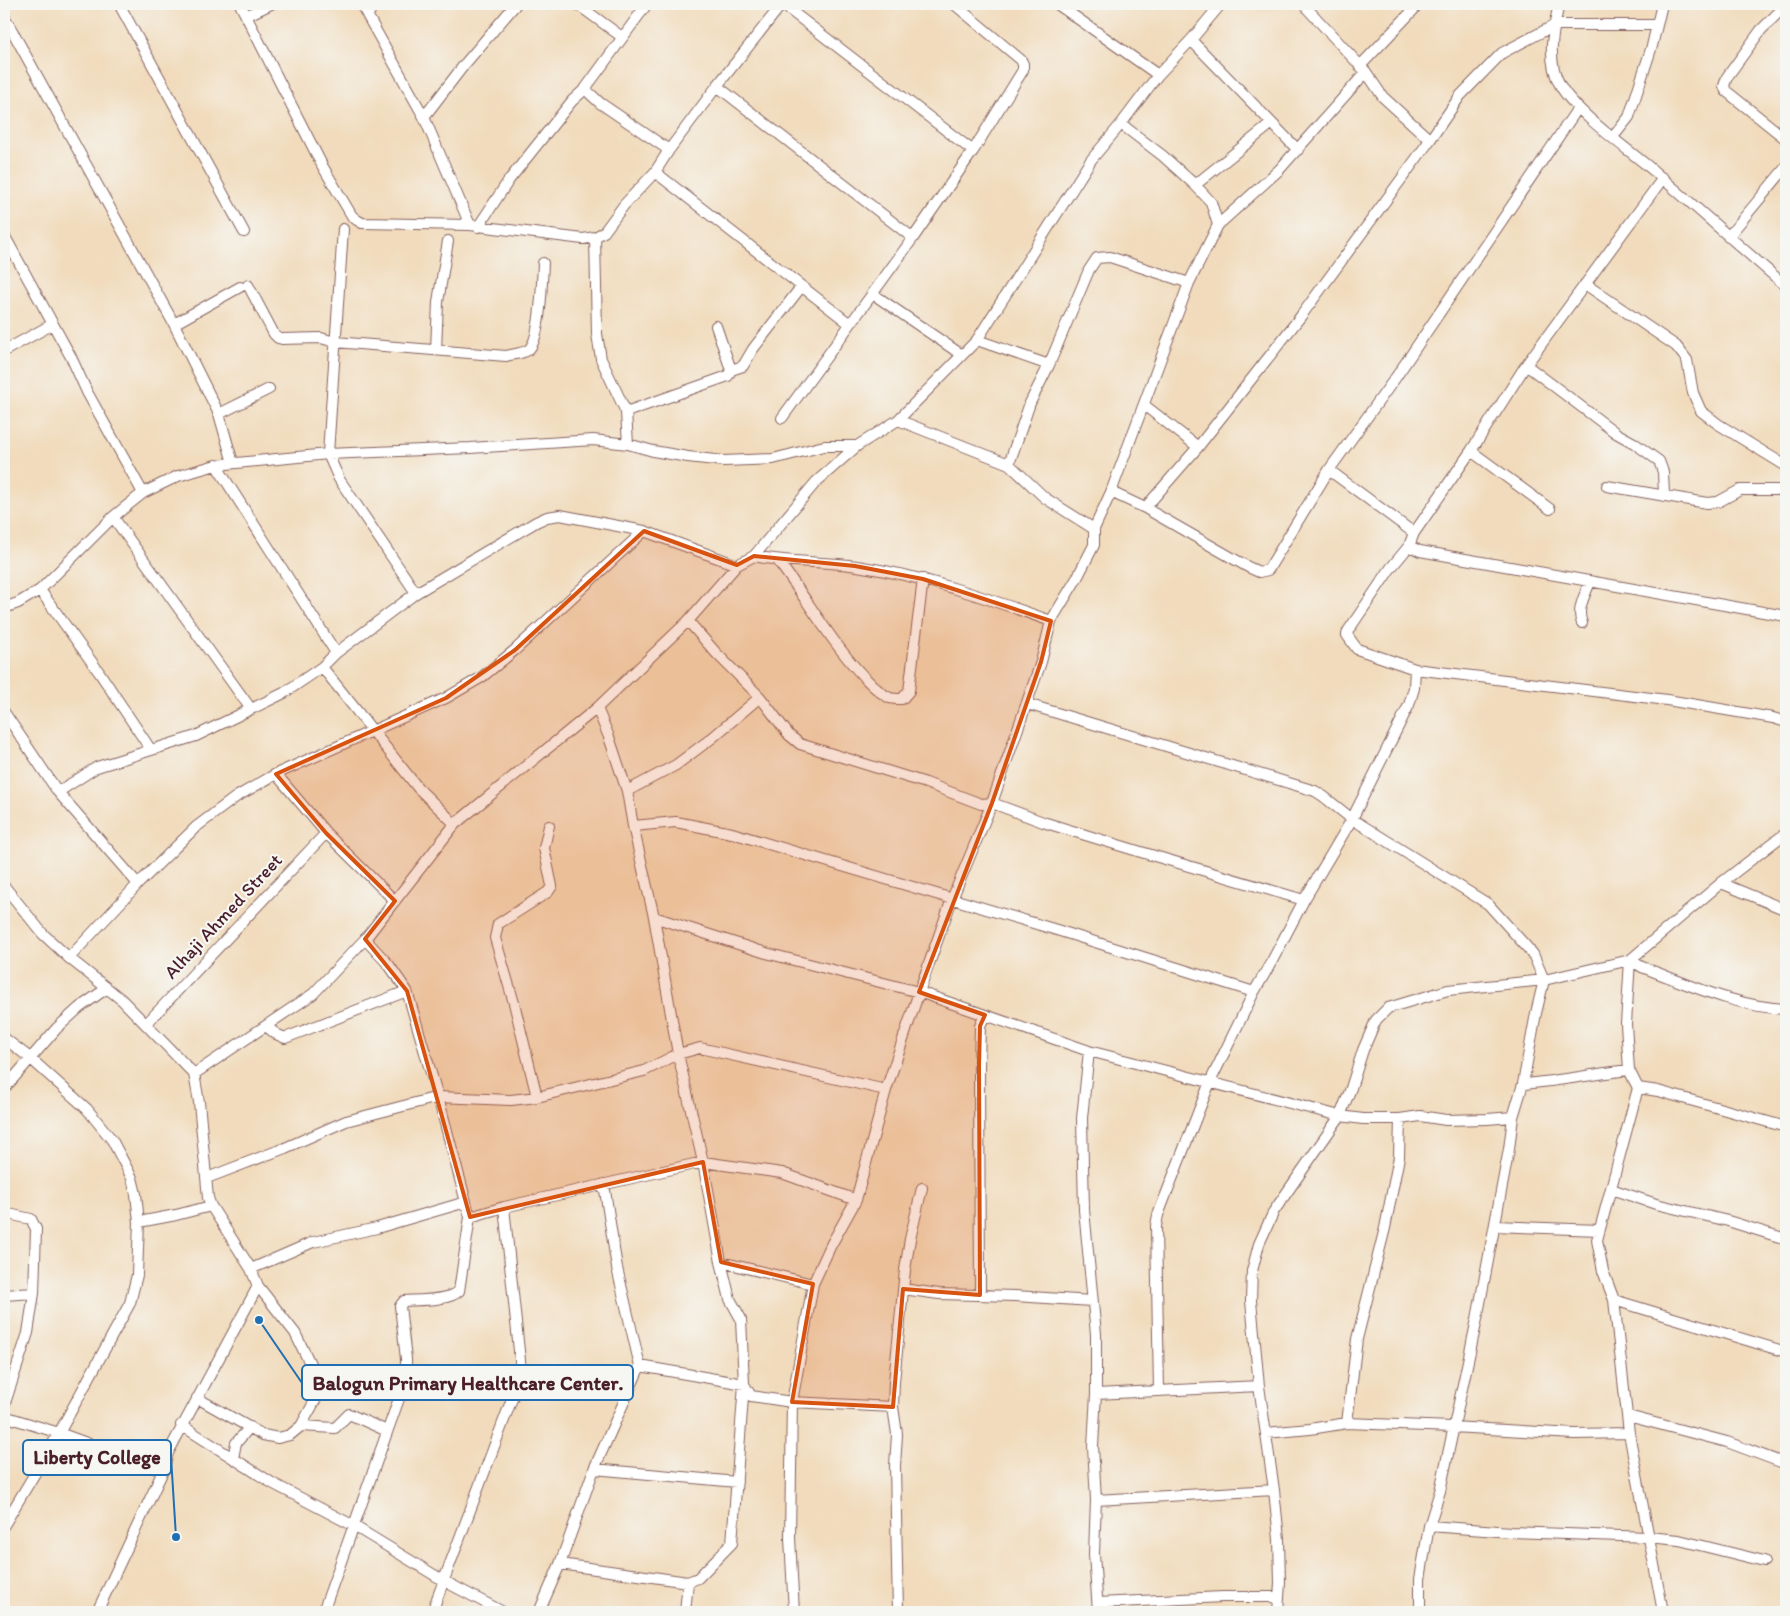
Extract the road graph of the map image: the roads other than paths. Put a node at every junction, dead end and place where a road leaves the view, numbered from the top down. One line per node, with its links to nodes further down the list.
1 (119, 4): 46 (street)
2 (240, 4): 20 (street)
3 (271, 4): 20 (street)
4 (361, 4): 18 (street)
5 (375, 4): 18 (street)
6 (516, 4): 30 (street)
7 (577, 4): 23 (street)
8 (647, 4): 23 (street)
9 (782, 4): 27 (street); 38 (street)
10 (954, 4): 38 (street)
11 (1057, 4): 26 (street)
12 (1221, 4): 24 (street)
13 (1303, 4): 25 (street)
14 (1419, 4): 25 (street)
15 (1559, 4): 21 (street)
16 (1662, 4): 22 (street)
17 (1786, 6): 34 (street)
18 (367, 15): 30 (street)
19 (4, 16): 59 (street)
20 (246, 16): 43 (street)
21 (1555, 24): 22 (street); 29 (street); 35 (street)
22 (1657, 25): 33 (street)
23 (622, 37): 28 (street)
24 (1191, 40): 26 (street); 32 (street)
25 (1363, 69): 35 (street); 37 (street)
26 (1158, 75): 31 (street)
27 (717, 86): 36 (street); 50 (street)
28 (585, 89): 36 (street); 43 (street)
29 (1578, 108): 33 (street); 85 (street)
30 (424, 117): 43 (street)
31 (1121, 124): 42 (street); 62 (street)
32 (1271, 124): 37 (street); 42 (street)
33 (1613, 137): 41 (street)
34 (1786, 139)
35 (1430, 140): 78 (street)
36 (669, 150): 40 (street)
37 (1298, 150): 44 (street)
38 (973, 151): 50 (street)
39 (1786, 167): 48 (street)
40 (655, 172): 49 (street); 56 (street)
41 (1663, 178): 48 (street); 54 (street)
42 (1195, 185): 44 (street)
43 (474, 226): 49 (street)
44 (1218, 226): 53 (street)
45 (343, 229): 63 (street)
46 (244, 232)
47 (4, 235): 58 (street)
48 (1728, 236): 55 (street)
49 (596, 237): 72 (street)
50 (913, 238): 57 (street)
51 (448, 241): 64 (street)
52 (543, 263): 64 (street)
53 (1189, 283): 67 (street); 71 (street)
54 (1585, 284): 68 (street); 84 (street)
55 (1786, 286)
56 (801, 287): 60 (street); 69 (street)
57 (873, 294): 60 (street); 66 (street)
58 (53, 324): 65 (street); 89 (street)
59 (174, 324): 63 (street); 73 (street)
60 (850, 324): 74 (street)
61 (716, 326): 69 (street)
62 (977, 340): 66 (street); 67 (street)
63 (335, 342): 64 (street); 80 (street)
64 (436, 350)
65 (4, 351)
66 (962, 355): 75 (street)
67 (1049, 365): 82 (street)
68 (1526, 365): 79 (street); 90 (street)
69 (731, 370): 72 (street)
70 (270, 389): 73 (street)
71 (1144, 406): 78 (street); 88 (street)
72 (626, 412): 76 (street)
73 (219, 414): 81 (street)
74 (782, 418)
75 (898, 420): 77 (street); 82 (street)
76 (628, 444): 77 (street); 80 (street)
77 (857, 446): 98 (street)
78 (1198, 447): 91 (street)
79 (1471, 451): 92 (street); 96 (street)
80 (328, 454): 81 (street); 104 (street)
81 (233, 463): 83 (street)
82 (1009, 464): 94 (street)
83 (216, 465): 89 (street); 110 (street)
84 (1786, 466)
85 (1329, 470): 91 (street); 96 (street)
86 (1607, 486): 90 (street)
87 (1786, 490): 90 (street)
88 (1111, 492): 91 (street); 94 (street)
89 (143, 493): 93 (street)
90 (1664, 495)
91 (1145, 508)
92 (1550, 509)
93 (112, 517): 103 (street); 116 (street)
94 (1094, 529): 108 (street)
95 (644, 530): 100 (street); 104 (street); 119 (street)
96 (1414, 533): 97 (street)
97 (1409, 546): 102 (street); 112 (street)
98 (754, 556): 99 (street); 100 (street)
99 (778, 561): 101 (street); 101 (street)
100 (737, 565): 107 (street)
101 (922, 578): 108 (street)
102 (1590, 582): 106 (street); 109 (street)
103 (40, 590): 105 (street); 120 (street)
104 (416, 593): 110 (street)
105 (4, 608)
106 (1786, 616)
107 (688, 621): 113 (street); 115 (street)
108 (1051, 621): 114 (street)
109 (1582, 623)
110 (336, 653): 111 (street)
111 (322, 667): 116 (street); 119 (street)
112 (1415, 669): 118 (street); 125 (street)
113 (760, 697): 122 (street); 124 (street)
114 (1027, 704): 124 (street); 125 (street)
115 (597, 708): 122 (street); 126 (street)
116 (251, 709): 120 (street)
117 (4, 712): 123 (street)
118 (1786, 722)
119 (373, 731): 121 (street); 126 (street)
120 (151, 750): 123 (street)
121 (276, 774): 129 (street); 132 (street)
122 (626, 791): 128 (street)
123 (58, 792): 132 (street)
124 (992, 803): 134 (street); 135 (street)
125 (1352, 819): 135 (street); 142 (street)
126 (455, 824): 136 (street)
127 (549, 826): 163 (street)
128 (633, 826): 134 (street); 138 (street)
129 (326, 833): 136 (street); 149 (street, Alhaji Ahmed Street)
130 (1786, 833): 131 (street)
131 (1721, 883): 137 (street); 141 (street)
132 (138, 884): 140 (street)
133 (4, 886): 140 (street)
134 (952, 899): 145 (street); 146 (street)
135 (1304, 900): 146 (street)
136 (395, 901): 139 (street)
137 (1786, 910)
138 (654, 916): 145 (street); 153 (street)
139 (365, 939): 144 (street); 150 (street)
140 (69, 958): 143 (street)
141 (1630, 960): 142 (street); 147 (street); 155 (street)
142 (1544, 980): 158 (street); 164 (street)
143 (107, 988): 149 (street); 154 (street)
144 (406, 991): 150 (street); 162 (street)
145 (919, 992): 148 (street); 161 (street)
146 (1254, 992): 157 (street)
147 (1786, 1009)
148 (985, 1015): 152 (street); 190 (street)
149 (146, 1024): 156 (street)
150 (266, 1026): 156 (street)
151 (4, 1038): 154 (street)
152 (1089, 1051): 157 (street); 192 (street)
153 (678, 1054): 161 (street); 163 (street); 168 (street)
154 (30, 1058): 160 (street); 179 (street)
155 (1629, 1070): 158 (street); 159 (street)
156 (194, 1074): 169 (street)
157 (1210, 1082): 164 (street); 197 (street)
158 (1523, 1084): 165 (street)
159 (1638, 1088): 167 (street); 172 (street)
160 (4, 1089)
161 (886, 1090): 173 (street)
162 (438, 1097): 163 (street); 169 (street); 174 (street)
163 (538, 1098)
164 (1340, 1116): 166 (street); 196 (street)
165 (1513, 1117): 166 (street); 180 (street)
166 (1400, 1119): 205 (street)
167 (1786, 1127)
168 (702, 1162): 170 (street); 173 (street); 183 (street)
169 (207, 1178): 175 (street)
170 (604, 1184): 176 (street); 194 (street)
171 (922, 1188): 187 (street)
172 (1611, 1189): 181 (street); 182 (street)
173 (856, 1200): 185 (street)
174 (466, 1202): 178 (street); 184 (street)
175 (211, 1206): 179 (street); 184 (street)
176 (504, 1207): 178 (street); 227 (street)
177 (4, 1213): 188 (street)
178 (470, 1217): 210 (street)
179 (139, 1222): 213 (street)
180 (1495, 1226): 181 (street); 209 (street)
181 (1599, 1230): 191 (street)
182 (1786, 1239)
183 (721, 1262): 185 (street); 195 (street)
184 (251, 1269): 186 (street)
185 (813, 1284): 200 (street)
186 (258, 1286): 199 (street); 207 (street)
187 (903, 1289): 190 (street); 202 (street)
188 (34, 1293): 189 (street); 201 (street)
189 (4, 1295)
190 (980, 1295): 192 (street)
191 (1614, 1300): 193 (street); 204 (street)
192 (1092, 1301): 198 (street)
193 (1786, 1352)
194 (640, 1366): 195 (street); 216 (street)
195 (744, 1384): 200 (street); 218 (street)
196 (1259, 1386): 197 (street); 211 (street)
197 (1159, 1391): 198 (street)
198 (1096, 1394): 220 (street)
199 (197, 1398): 206 (street); 208 (street)
200 (792, 1402): 202 (street); 237 (street)
201 (4, 1406)
202 (893, 1407): 238 (street)
203 (4, 1416): 213 (street)
204 (1628, 1416): 212 (street); 215 (street)
205 (1347, 1423): 209 (street); 211 (street)
206 (181, 1425): 214 (street); 217 (street)
207 (301, 1426): 208 (street); 210 (street)
208 (250, 1427): 214 (street)
209 (1452, 1427): 212 (street); 223 (street)
210 (387, 1431): 222 (street)
211 (1266, 1433): 219 (street)
212 (1629, 1433): 224 (street)
213 (59, 1434): 217 (street); 221 (street)
214 (234, 1458): 222 (street)
215 (1786, 1464)
216 (594, 1469): 218 (street); 226 (street)
217 (163, 1471): 231 (street)
218 (737, 1482): 228 (street)
219 (1274, 1490): 220 (street); 229 (street)
220 (1096, 1500): 230 (street)
221 (4, 1525)
222 (354, 1526): 227 (street); 232 (street)
223 (1429, 1526): 224 (street); 240 (street)
224 (1648, 1537): 225 (street); 241 (street)
225 (1764, 1560)
226 (560, 1564): 228 (street); 235 (street)
227 (444, 1580): 233 (street); 234 (street)
228 (688, 1582): 236 (street)
229 (1279, 1597): 230 (street); 239 (street)
230 (1098, 1608)
231 (97, 1612)
232 (323, 1612)
233 (432, 1612)
234 (503, 1612)
235 (540, 1612)
236 (685, 1612)
237 (794, 1612)
238 (898, 1612)
239 (1278, 1612)
240 (1420, 1612)
241 (1663, 1612)

